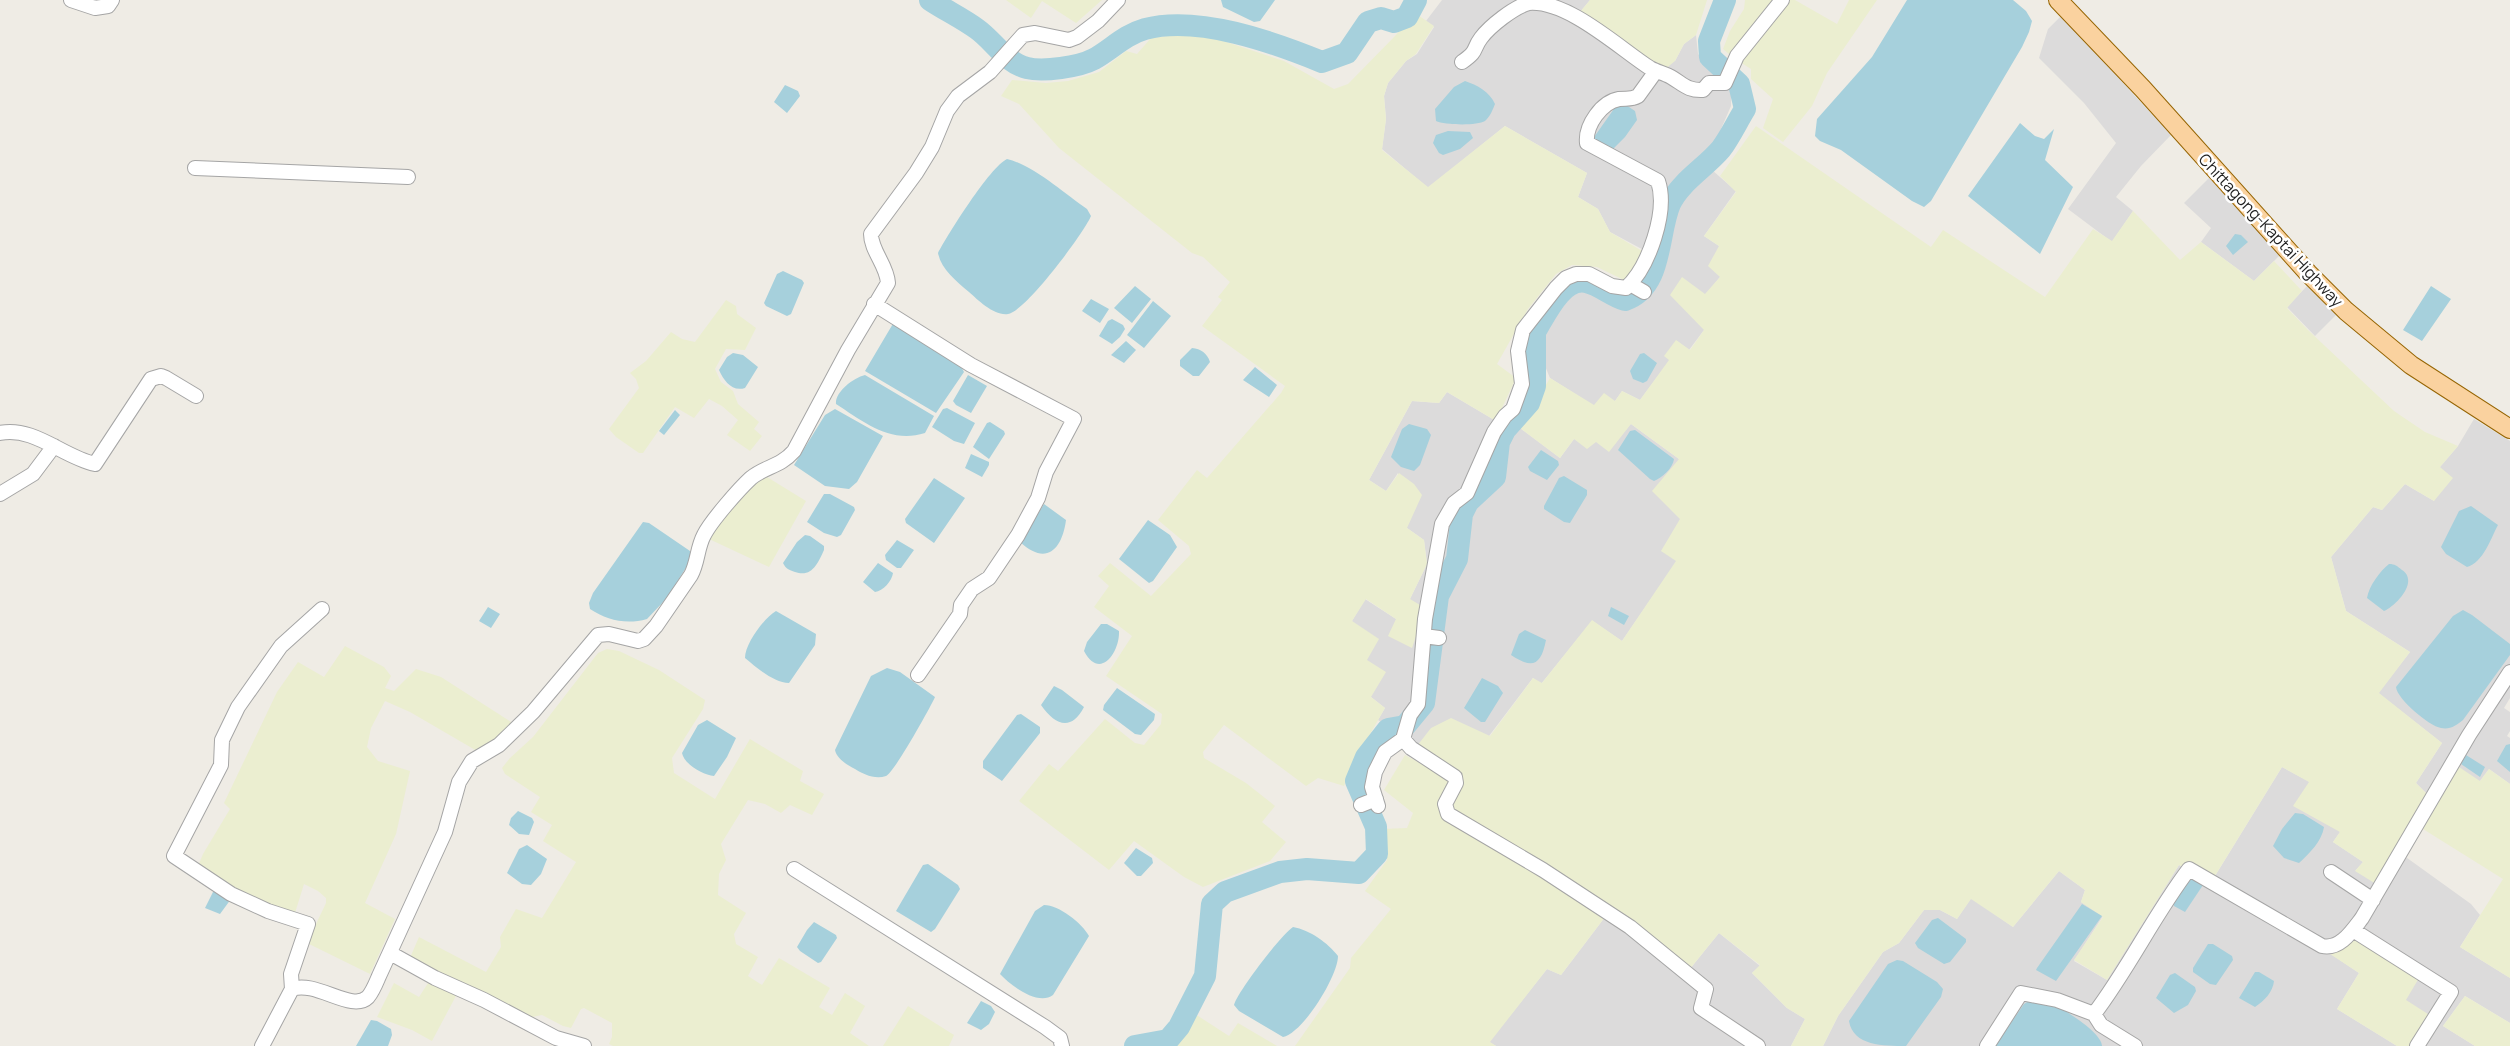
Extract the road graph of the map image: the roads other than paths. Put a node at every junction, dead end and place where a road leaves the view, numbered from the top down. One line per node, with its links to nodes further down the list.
1 (71, 0): 2 (street)
2 (112, 0)
3 (1118, 0): 10 (street)
4 (1782, 0): 7 (street)
5 (2058, 0): 12 (main road, Chittagong-Kaptai Highway)
6 (1462, 62): 7 (street)
7 (1656, 71): 19 (street)
8 (195, 168): 9 (street)
9 (408, 177)
10 (874, 304): 18 (street); 25 (street)
11 (195, 396): 14 (street)
12 (2510, 429)
13 (0, 433): 14 (street)
14 (54, 446): 15 (street)
15 (0, 494)
16 (322, 609): 26 (street)
17 (2510, 672): 23 (street)
18 (918, 675)
19 (1403, 739): 20 (street); 31 (street)
20 (1372, 803)
21 (794, 869): 30 (street)
22 (2331, 872): 23 (street)
23 (2373, 900): 24 (street)
24 (2353, 930): 27 (street); 34 (street)
25 (390, 953): 26 (street); 29 (street)
26 (292, 989): 28 (street)
27 (2094, 1014): 32 (street); 33 (street)
28 (262, 1046)
29 (584, 1046)
30 (1062, 1046)
31 (1758, 1046)
32 (1987, 1046)
33 (2135, 1046)
34 (2416, 1046)

